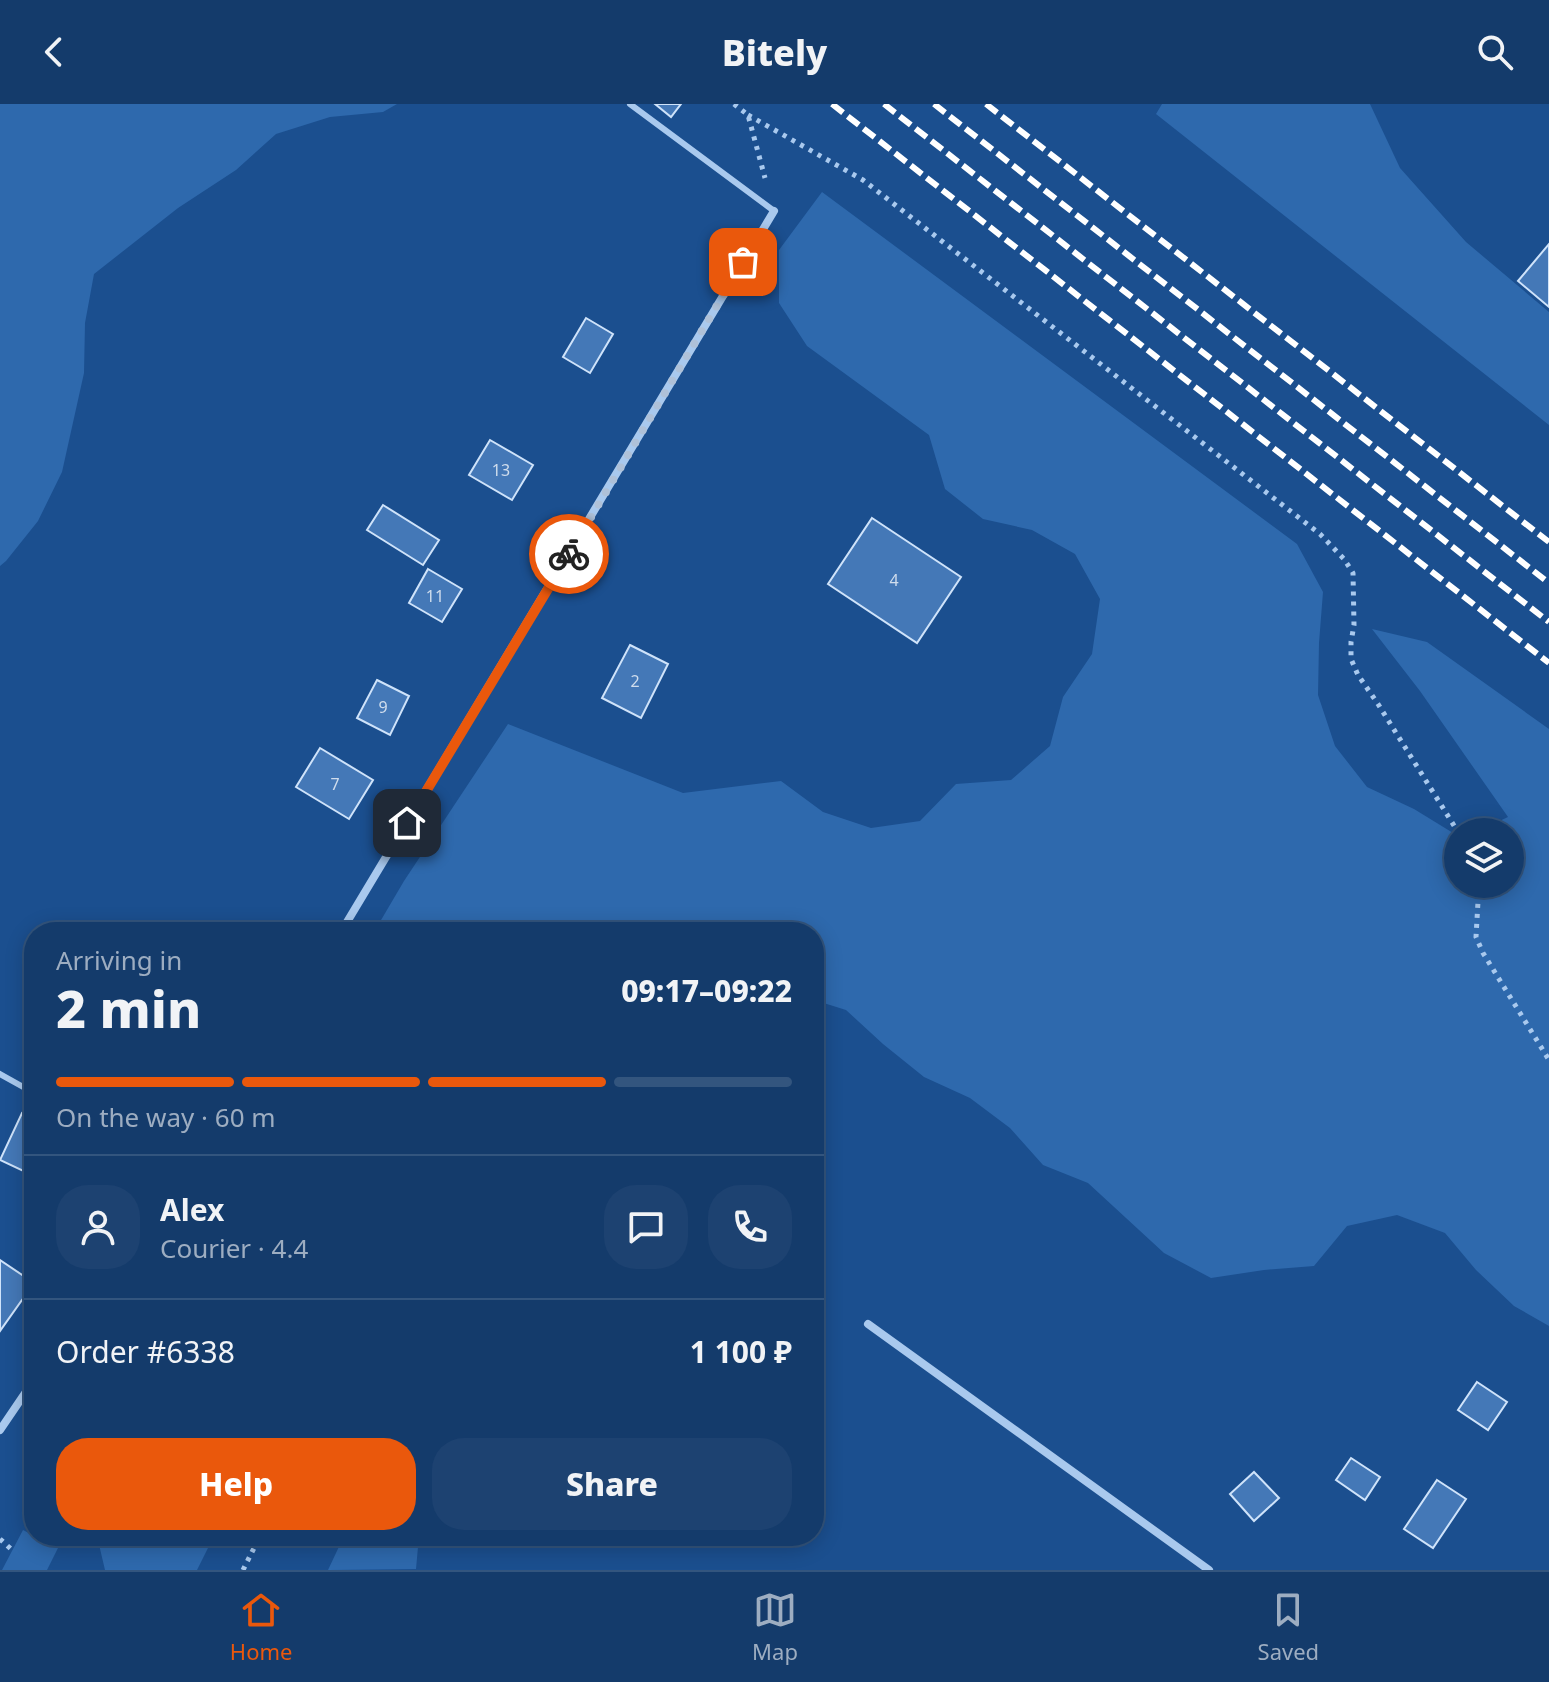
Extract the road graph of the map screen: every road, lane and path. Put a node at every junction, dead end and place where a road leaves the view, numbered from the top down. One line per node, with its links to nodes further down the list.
1 (630, 104): 4 (lane)
2 (734, 104): 3 (path)
3 (748, 115): 4 (path); 5 (path)
4 (774, 211): 7 (street)
5 (1449, 818)
6 (1478, 898): 8 (path)
7 (347, 922)
8 (1549, 1060)
9 (0, 1074): 10 (lane)
10 (24, 1087)
11 (868, 1324): 18 (street)
12 (24, 1395): 13 (street)
13 (0, 1430)
14 (0, 1539): 16 (path)
15 (255, 1546): 17 (path)
16 (12, 1550)
17 (243, 1570)
18 (1209, 1570)

